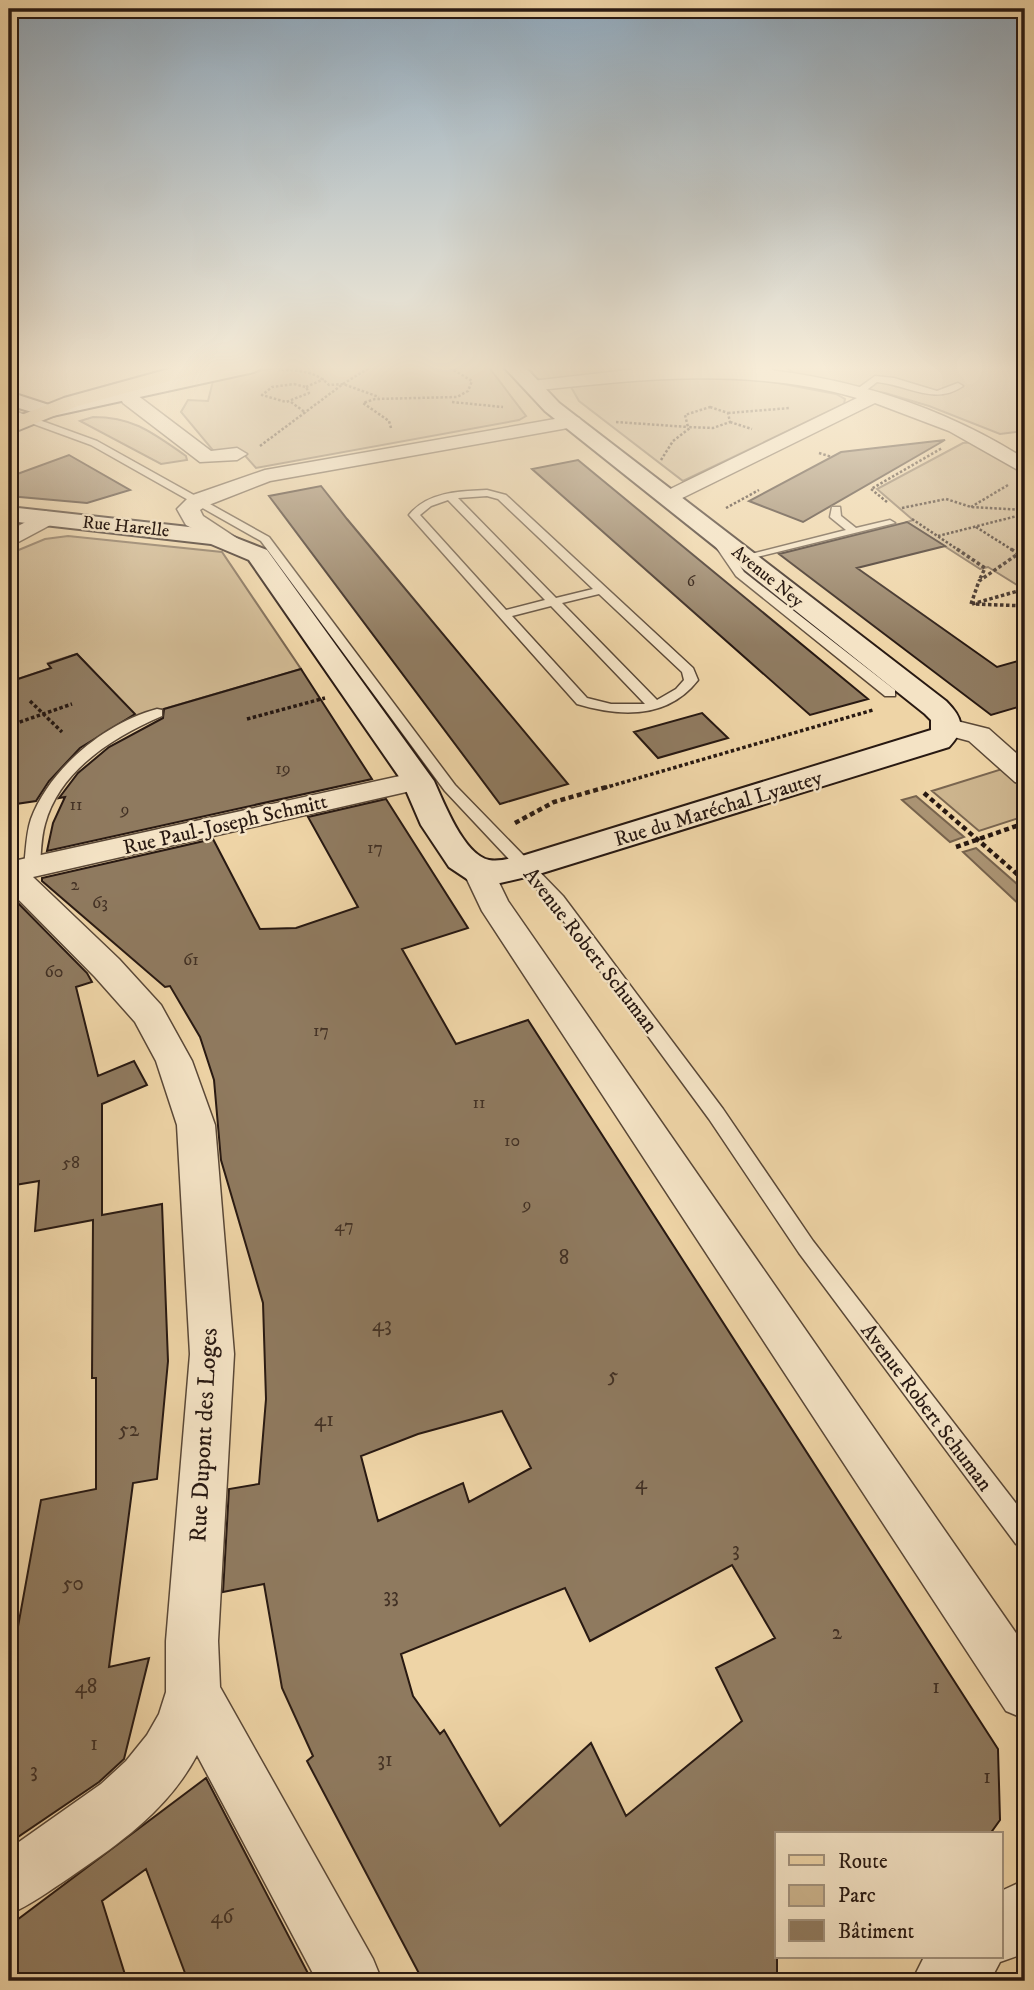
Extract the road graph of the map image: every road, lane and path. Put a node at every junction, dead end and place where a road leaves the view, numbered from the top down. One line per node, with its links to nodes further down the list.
1 (125, 459): 12 (lane, Avenue Robert Schuman)
2 (241, 459): 12 (street)
3 (362, 459): 12 (street)
4 (620, 459): 14 (street, Avenue Ney)
5 (662, 459): 9 (path)
6 (744, 459): 14 (street)
7 (924, 459): 15 (path)
8 (1010, 459): 10 (street)
9 (654, 464)
10 (1025, 468)
11 (759, 490): 16 (path)
12 (196, 496): 27 (street); 55 (lane, Avenue Robert Schuman)
13 (452, 498): 34 (lane); 35 (lane); 38 (lane)
14 (670, 498): 24 (street, Avenue Ney)
15 (888, 503)
16 (723, 509)
17 (836, 509): 23 (lane)
18 (1025, 512): 22 (path); 25 (path)
19 (9, 514): 20 (street, Rue Harelle)
20 (46, 518): 26 (street); 27 (street, Rue Harelle)
21 (890, 523): 23 (lane)
22 (975, 527): 25 (path); 29 (path)
23 (854, 531): 30 (lane)
24 (714, 533): 30 (street, Avenue Ney); 40 (lane)
25 (937, 536): 32 (path)
26 (9, 540)
27 (236, 543): 52 (street)
28 (1025, 550): 29 (path)
29 (1019, 554): 31 (path); 32 (path)
30 (746, 557): 39 (street, Avenue Ney)
31 (1025, 558)
32 (979, 581): 36 (path)
33 (1025, 589): 36 (path)
34 (602, 590): 35 (lane); 44 (lane)
35 (554, 602): 38 (lane); 44 (lane)
36 (971, 604): 37 (path)
37 (1025, 606)
38 (504, 614): 44 (lane)
39 (916, 692): 49 (street, Avenue Ney); 55 (path)
40 (890, 693)
41 (334, 696): 47 (path)
42 (30, 701): 46 (path)
43 (72, 704): 46 (path)
44 (653, 704)
45 (156, 713): 59 (lane)
46 (43, 714): 48 (path); 50 (path)
47 (247, 719)
48 (14, 724)
49 (949, 727): 51 (street); 58 (street, Rue du Maréchal Lyautey)
50 (62, 732)
51 (1025, 776)
52 (418, 781): 59 (street, Rue Paul-Joseph Schmitt); 60 (street)
53 (924, 793): 56 (path)
54 (1025, 823): 56 (path)
55 (492, 831): 58 (lane, Avenue Robert Schuman)
56 (978, 839): 57 (path); 61 (path)
57 (956, 847)
58 (527, 866): 60 (street, Rue du Maréchal Lyautey); 62 (lane, Avenue Robert Schuman)
59 (15, 869): 63 (street, Rue Dupont des Loges)
60 (479, 871): 64 (street)
61 (1025, 881)
62 (1025, 1535)
63 (193, 1692): 65 (street); 69 (street, Rue Dupont des Loges)
64 (1025, 1692)
65 (9, 1884)
66 (1025, 1910): 67 (street)
67 (1002, 1930)
68 (970, 1958): 70 (street)
69 (351, 1981)
70 (943, 1981)

